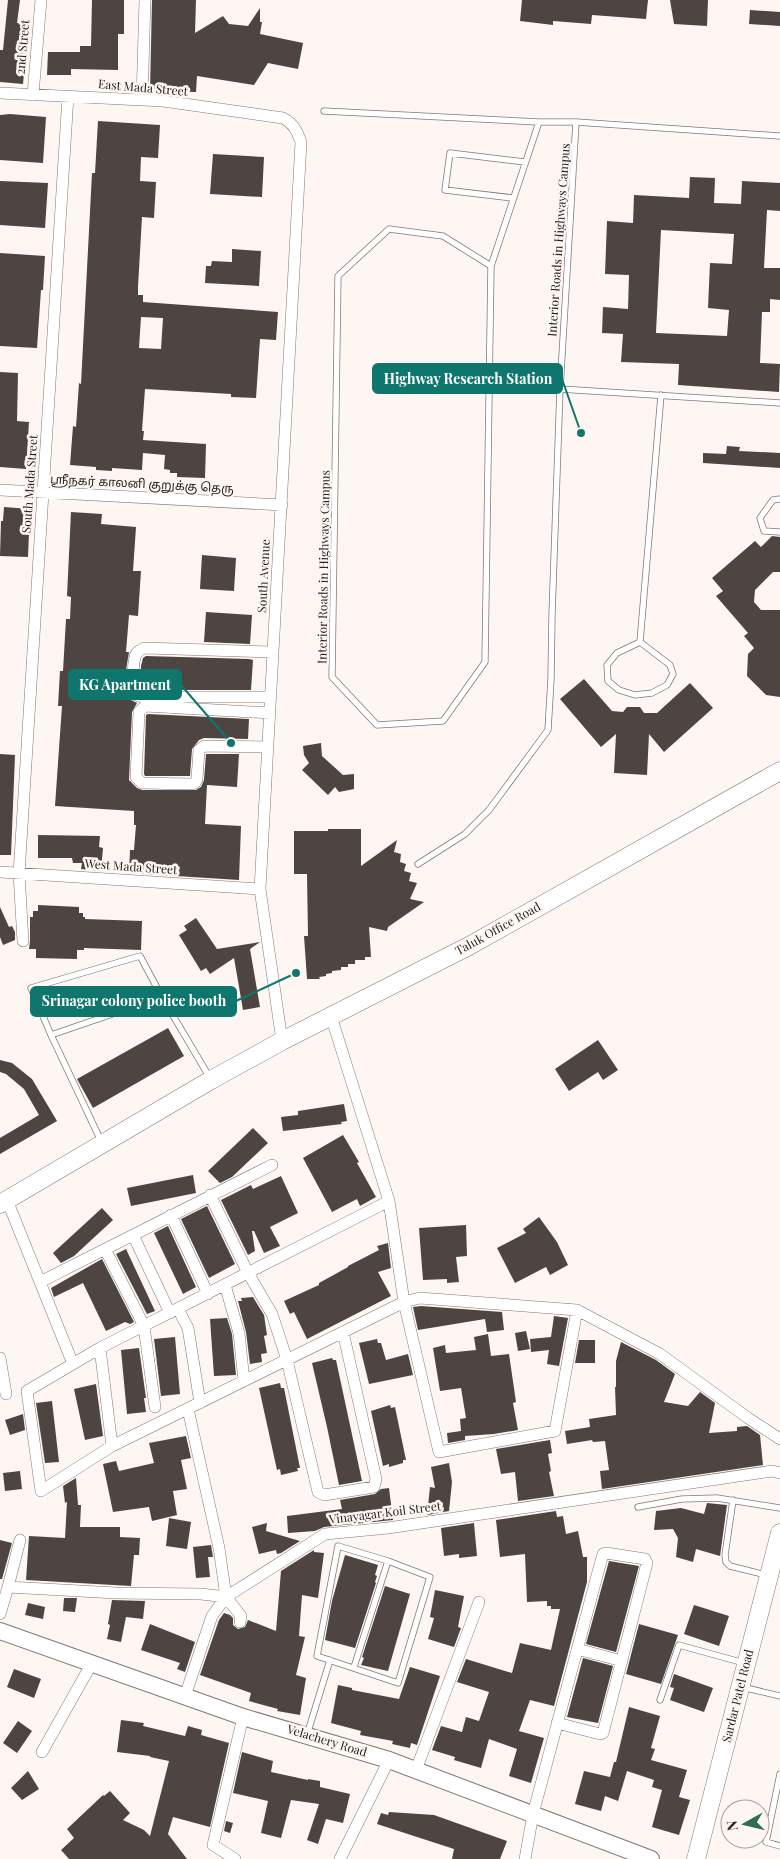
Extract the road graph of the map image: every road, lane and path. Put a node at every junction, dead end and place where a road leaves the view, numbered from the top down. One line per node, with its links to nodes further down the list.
1 (41, 0): 4 (street, 2nd Street)
2 (145, 0): 6 (street)
3 (0, 93): 4 (street, East Mada Street)
4 (33, 95): 5 (street, East Mada Street)
5 (68, 96): 6 (street, East Mada Street); 19 (street, South Mada Street)
6 (142, 100): 8 (street, East Mada Street)
7 (324, 111): 9 (lane)
8 (283, 118): 21 (street, South Avenue)
9 (538, 122): 10 (lane); 12 (lane, Interior Roads in Highways Campus)
10 (576, 122): 11 (lane); 15 (lane, Interior Roads in Highways Campus)
11 (780, 136)
12 (525, 162): 13 (lane, Interior Roads in Highways Campus); 13 (lane)
13 (513, 198): 14 (lane, Interior Roads in Highways Campus)
14 (491, 266): 14 (lane, Interior Roads in Highways Campus)
15 (560, 389): 16 (lane); 29 (lane, Interior Roads in Highways Campus)
16 (661, 396): 17 (lane); 23 (lane)
17 (780, 403)
18 (0, 490): 19 (street, ஸ்ரீநகர் காலனி குறுக்கு தெரு)
19 (43, 492): 21 (street, ஸ்ரீநகர் காலனி குறுக்கு தெரு); 31 (street, South Mada Street)
20 (780, 499): 22 (lane)
21 (282, 505): 24 (street, South Avenue)
22 (780, 532)
23 (640, 642): 23 (lane)
24 (274, 652): 25 (street, South Avenue); 25 (street)
25 (271, 697): 26 (street, South Avenue)
26 (270, 713): 27 (street, South Avenue); 27 (street)
27 (268, 748): 32 (street, South Avenue)
28 (780, 771): 35 (main road, Taluk Office Road)
29 (418, 864)
30 (0, 872): 31 (street, West Mada Street)
31 (20, 874): 32 (street, West Mada Street); 33 (street, South Mada Street)
32 (260, 889): 37 (street, South Avenue)
33 (23, 941)
34 (162, 997): 36 (lane); 36 (lane); 38 (lane)
35 (331, 1016): 37 (main road, Taluk Office Road); 42 (street)
36 (51, 1035): 39 (lane)
37 (282, 1041): 38 (main road, Taluk Office Road)
38 (211, 1080): 39 (main road, Taluk Office Road)
39 (102, 1144): 43 (main road, Taluk Office Road)
40 (272, 1164): 41 (street)
41 (210, 1195): 44 (street); 47 (street)
42 (389, 1201): 47 (street); 51 (street)
43 (4, 1202): 48 (street)
44 (171, 1215): 45 (street); 50 (street)
45 (133, 1235): 46 (street); 53 (street)
46 (105, 1249): 48 (street); 54 (street)
47 (248, 1273): 49 (street); 58 (street)
48 (40, 1282): 59 (street)
49 (225, 1285): 50 (street); 60 (street)
50 (208, 1294): 53 (street)
51 (404, 1302): 52 (street); 52 (street); 55 (street)
52 (577, 1310): 65 (street)
53 (174, 1311): 54 (street); 62 (street)
54 (144, 1326): 56 (street); 63 (street)
55 (343, 1332): 58 (street); 58 (street)
56 (100, 1348): 59 (street); 66 (street)
57 (0, 1358): 61 (street)
58 (287, 1360): 60 (street)
59 (74, 1364): 66 (street)
60 (244, 1381): 62 (street)
61 (6, 1394)
62 (200, 1403): 64 (street)
63 (155, 1407)
64 (188, 1409): 66 (street); 76 (street)
65 (780, 1439)
66 (112, 1446)
67 (780, 1473): 76 (street, Vinayagar Koil Street)
68 (733, 1500): 69 (lane); 70 (lane); 74 (lane)
69 (638, 1508)
70 (780, 1508)
71 (780, 1533): 74 (main road, Sardar Patel Road)
72 (20, 1540): 75 (street)
73 (388, 1561): 82 (lane); 86 (lane); 86 (lane)
74 (769, 1575): 85 (main road, Sardar Patel Road)
75 (8, 1587): 76 (street); 78 (street)
76 (226, 1597): 79 (street); 88 (street)
77 (479, 1602): 96 (street)
78 (0, 1614)
79 (240, 1622)
80 (0, 1631): 84 (main road, Velachery Road)
81 (577, 1649): 83 (street); 83 (street); 92 (street)
82 (330, 1660): 86 (lane); 93 (lane)
83 (622, 1661): 92 (street)
84 (92, 1663): 88 (main road, Velachery Road); 94 (street)
85 (746, 1664): 87 (main road, Sardar Patel Road); 90 (lane)
86 (354, 1667)
87 (740, 1686): 89 (lane); 104 (main road, Sardar Patel Road)
88 (186, 1696): 91 (main road, Velachery Road)
89 (780, 1696)
90 (660, 1700)
91 (243, 1716): 93 (main road, Velachery Road); 100 (street)
92 (557, 1724): 98 (street)
93 (307, 1735): 95 (main road, Velachery Road)
94 (42, 1752)
95 (389, 1760): 96 (main road, Velachery Road); 101 (street)
96 (416, 1770): 98 (main road, Velachery Road)
97 (780, 1774): 99 (lane)
98 (533, 1814): 102 (street); 103 (main road, Velachery Road)
99 (780, 1846)
100 (235, 1859)
101 (340, 1859)
102 (526, 1859)
103 (651, 1859)
104 (696, 1859)

